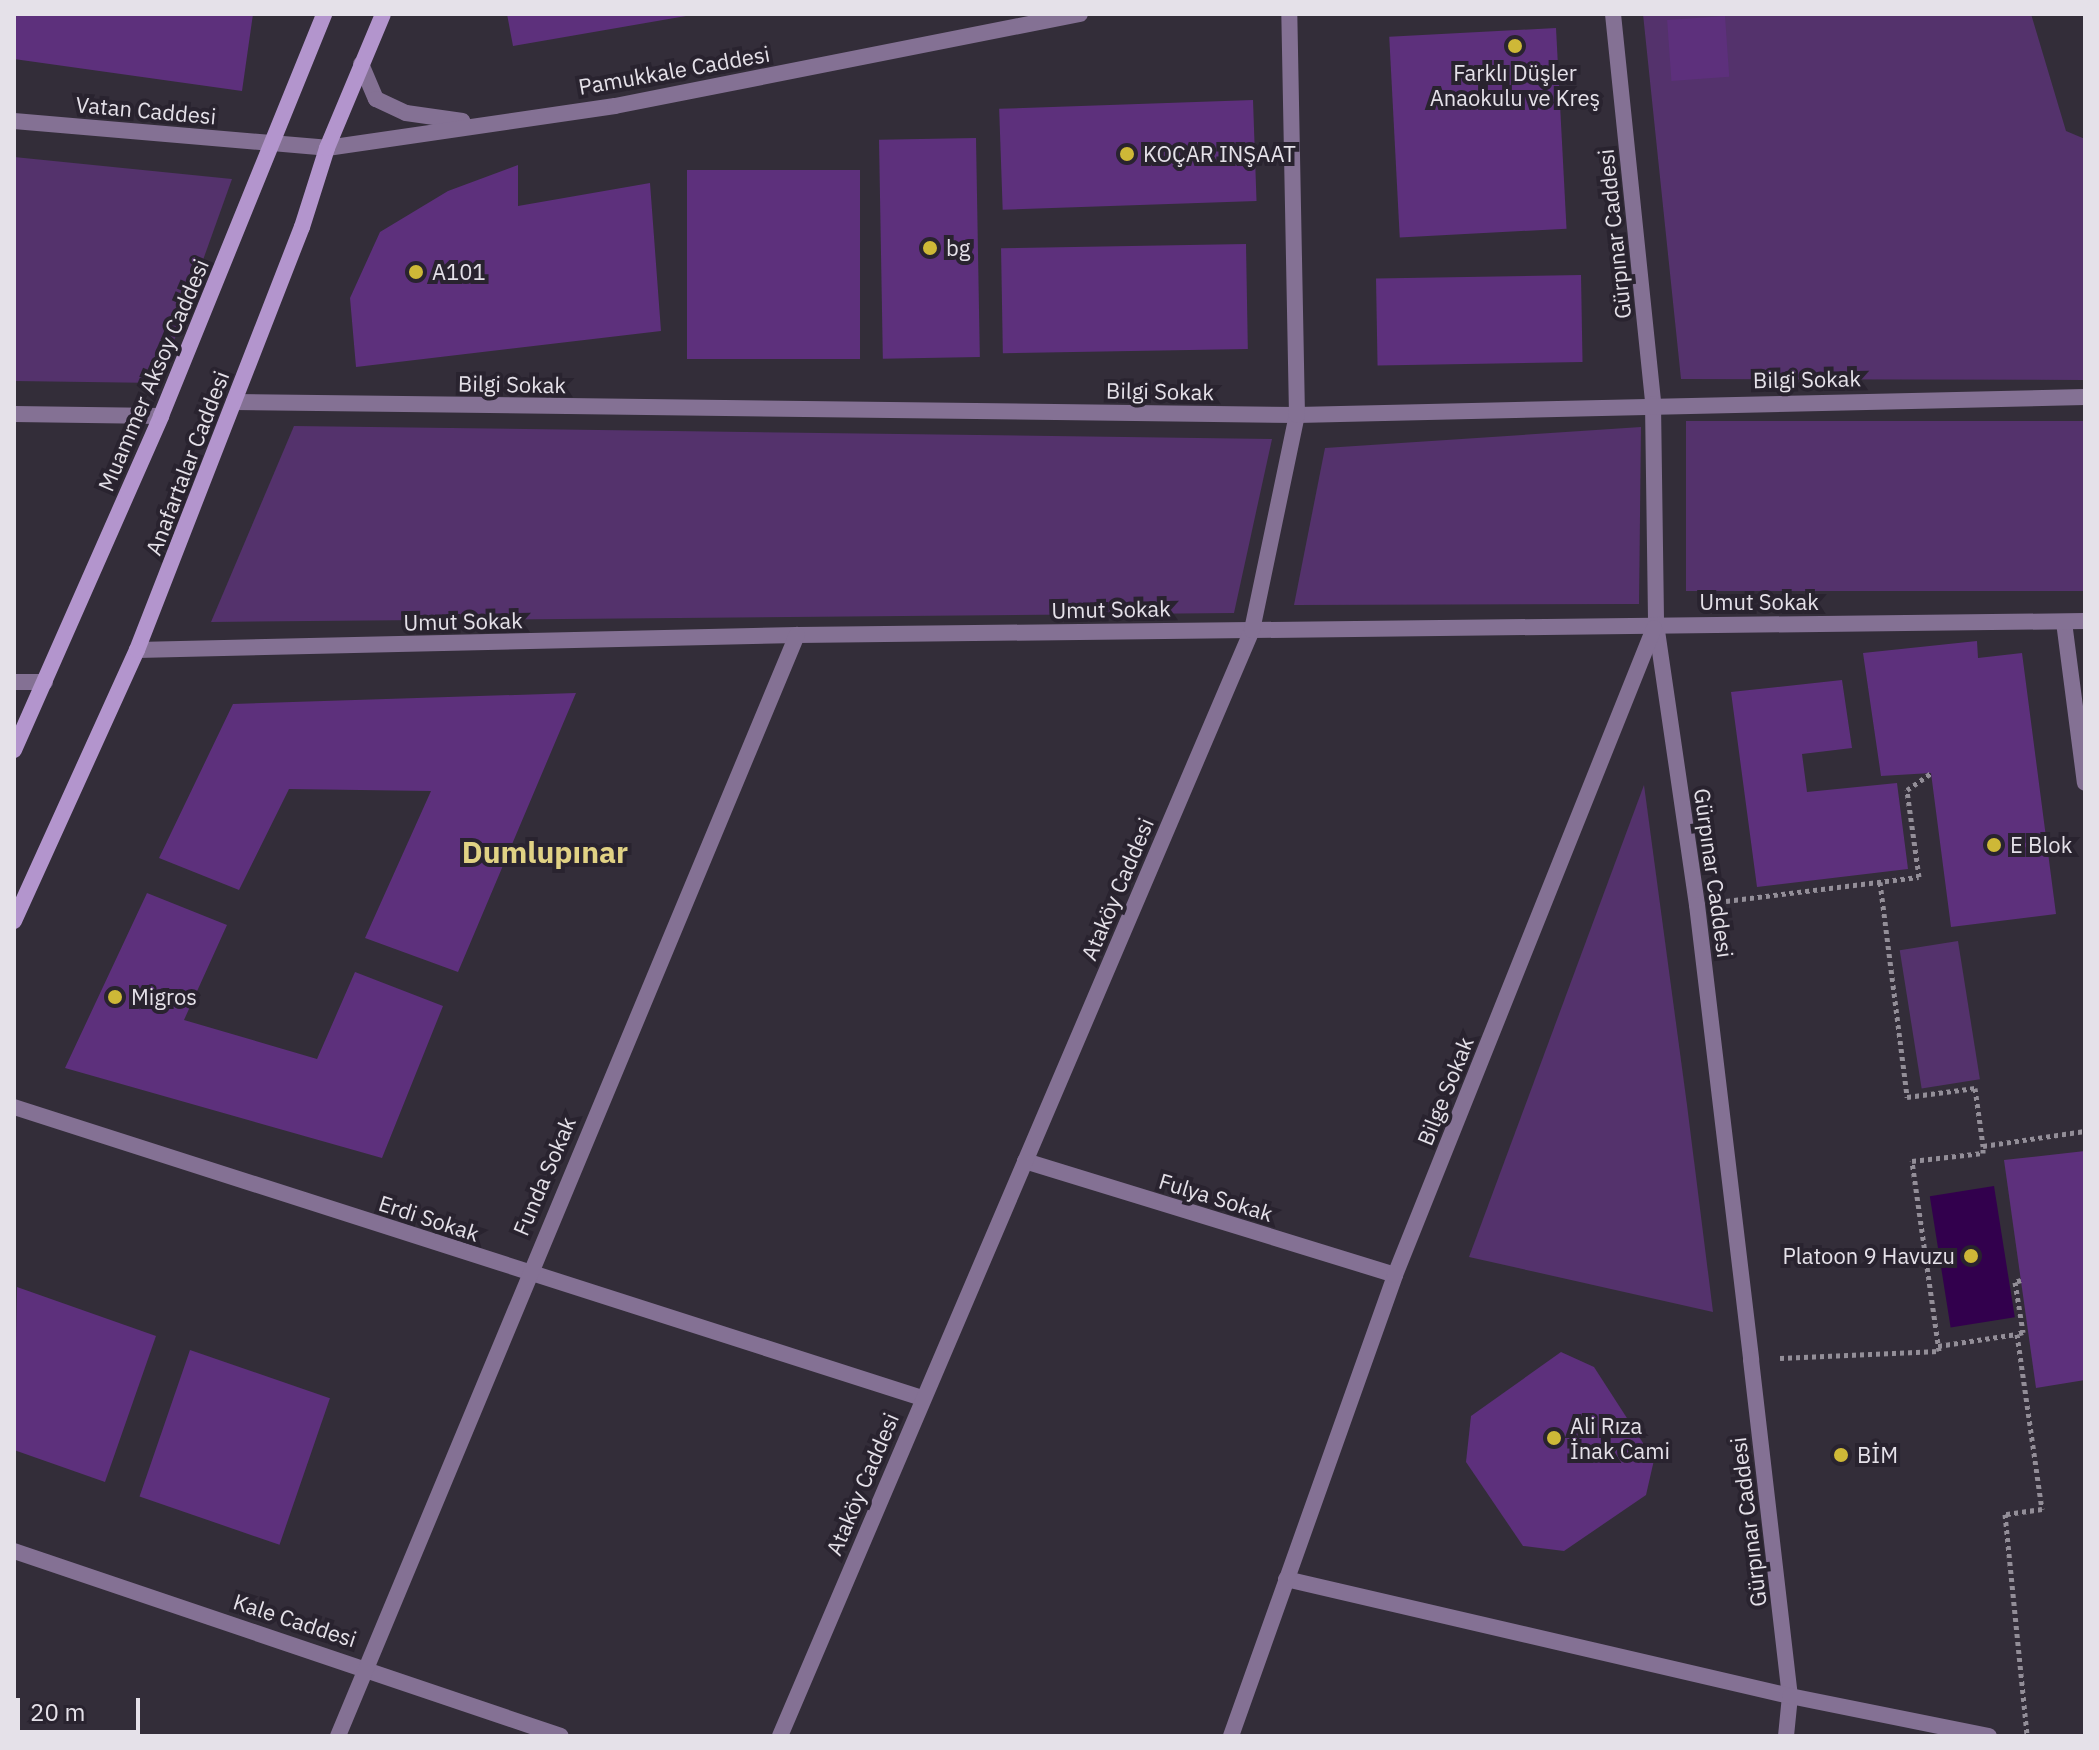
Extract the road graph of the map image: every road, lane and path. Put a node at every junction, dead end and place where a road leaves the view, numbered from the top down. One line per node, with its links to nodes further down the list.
1 (324, 14): 9 (main road, Muammer Aksoy Caddesi)
2 (383, 14): 6 (main road, Anafartalar Caddesi)
3 (1080, 14): 8 (street, Pamukkale Caddesi)
4 (1289, 14): 15 (street, Ataköy Caddesi)
5 (1613, 14): 13 (street, Gürpınar Caddesi)
6 (361, 64): 8 (street); 10 (main road, Anafartalar Caddesi)
7 (14, 121): 9 (street, Vatan Caddesi)
8 (479, 123): 10 (street, Pamukkale Caddesi)
9 (273, 144): 10 (street, Pamukkale Caddesi); 16 (main road, Muammer Aksoy Caddesi)
10 (327, 148): 12 (main road, Anafartalar Caddesi)
11 (2085, 397): 13 (street, Bilgi Sokak)
12 (234, 402): 15 (street, Bilgi Sokak); 22 (main road, Anafartalar Caddesi)
13 (1653, 404): 15 (street, Bilgi Sokak); 19 (street, Gürpınar Caddesi)
14 (14, 414): 16 (street)
15 (1297, 415): 20 (street, Ataköy Caddesi)
16 (161, 416): 24 (main road, Muammer Aksoy Caddesi)
17 (2085, 621): 18 (street, Umut Sokak)
18 (2064, 622): 19 (street, Umut Sokak); 27 (street)
19 (1656, 624): 20 (street, Umut Sokak); 29 (street, Gürpınar Caddesi); 36 (street, Bilge Sokak)
20 (1252, 630): 21 (street, Umut Sokak); 34 (street, Ataköy Caddesi)
21 (797, 635): 22 (street, Umut Sokak); 35 (street, Funda Sokak)
22 (137, 650): 30 (main road, Anafartalar Caddesi)
23 (14, 682): 24 (street)
24 (45, 682): 25 (main road, Muammer Aksoy Caddesi)
25 (14, 750)
26 (1931, 773): 28 (path)
27 (2085, 783)
28 (1880, 882): 29 (path); 33 (path)
29 (1697, 905): 40 (street, Gürpınar Caddesi)
30 (14, 921)
31 (14, 1107): 35 (street, Erdi Sokak)
32 (2085, 1131): 33 (path)
33 (1983, 1146): 39 (path)
34 (1025, 1161): 36 (street, Fulya Sokak); 41 (street, Ataköy Caddesi)
35 (527, 1273): 41 (street, Erdi Sokak); 44 (street, Funda Sokak)
36 (1395, 1275): 43 (street, Bilge Sokak)
37 (2021, 1280): 38 (path)
38 (2017, 1334): 39 (path); 52 (path)
39 (1938, 1346): 40 (path)
40 (1751, 1360): 45 (street, Gürpınar Caddesi)
41 (922, 1398): 48 (street, Ataköy Caddesi)
42 (14, 1551): 44 (street, Kale Caddesi)
43 (1286, 1579): 45 (street); 49 (street, Bilge Sokak)
44 (367, 1667): 46 (street, Funda Sokak); 47 (street, Kale Caddesi)
45 (1790, 1696): 50 (street, Gürpınar Caddesi); 51 (street)
46 (338, 1736)
47 (561, 1736)
48 (780, 1736)
49 (1231, 1736)
50 (1786, 1736)
51 (1989, 1736)
52 (2027, 1736)

